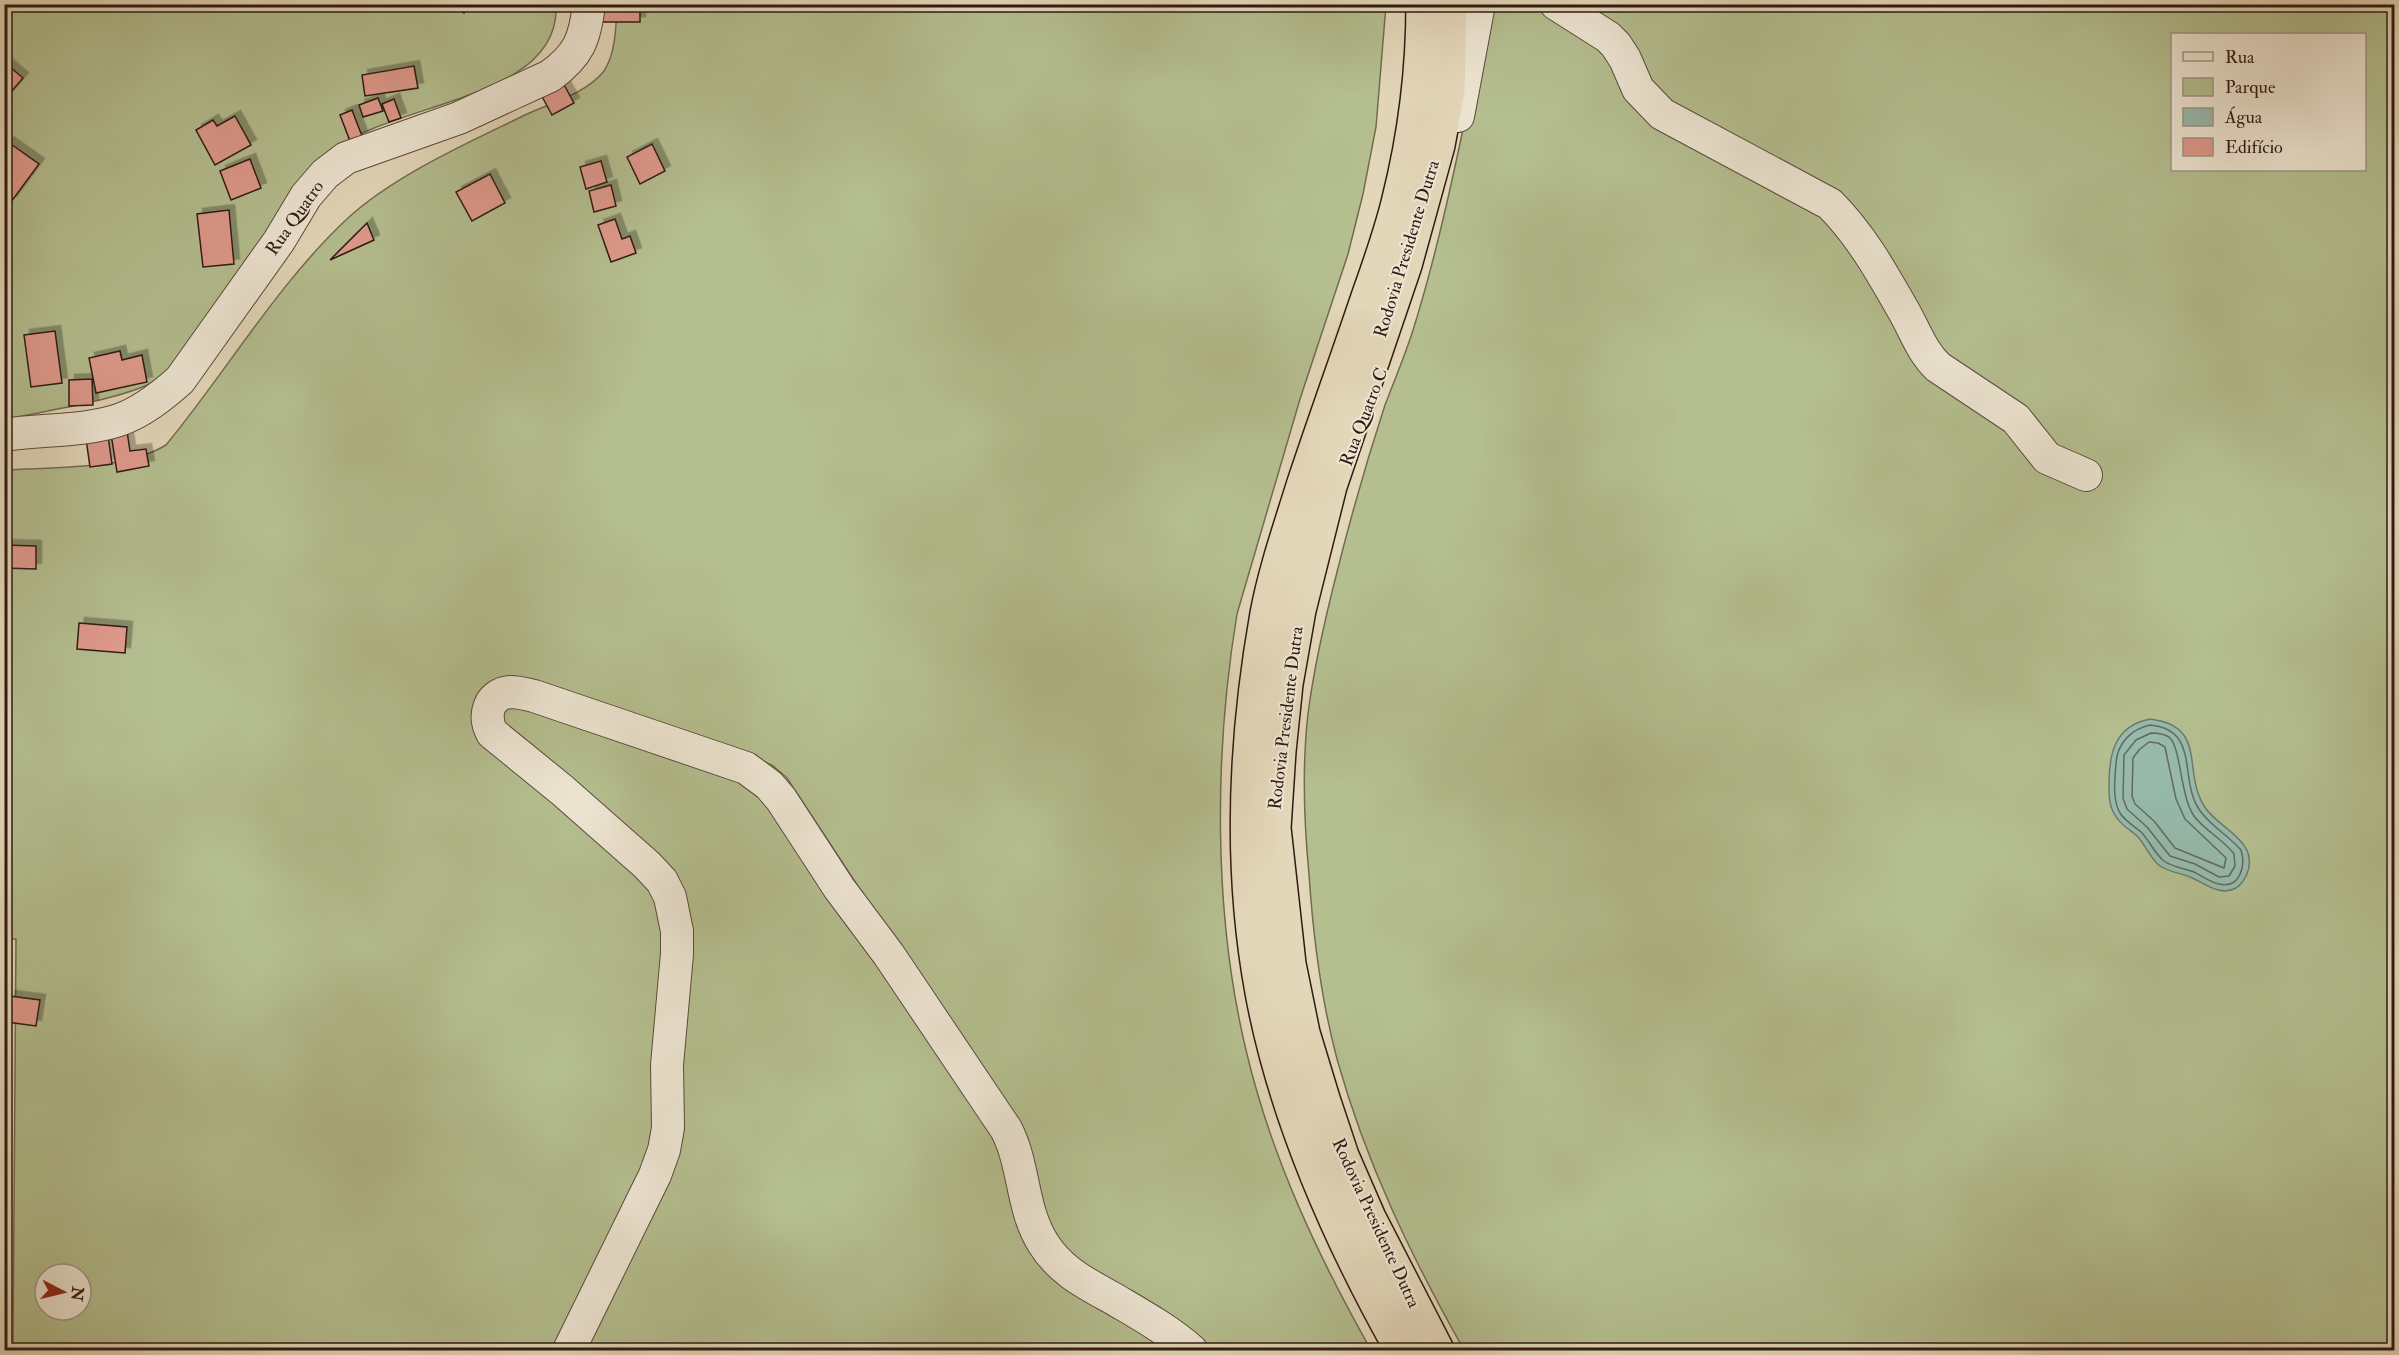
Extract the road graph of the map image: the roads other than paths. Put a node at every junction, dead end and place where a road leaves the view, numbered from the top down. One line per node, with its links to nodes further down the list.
1 (589, 4): 5 (street, Rua Quatro)
2 (1424, 4): 9 (highway, Rodovia Presidente Dutra)
3 (1556, 4): 6 (street)
4 (1472, 7): 10 (highway, Rodovia Presidente Dutra)
5 (5, 434)
6 (2086, 476)
7 (1182, 1348): 8 (street)
8 (569, 1350)
9 (1402, 1350)
10 (1437, 1350)

